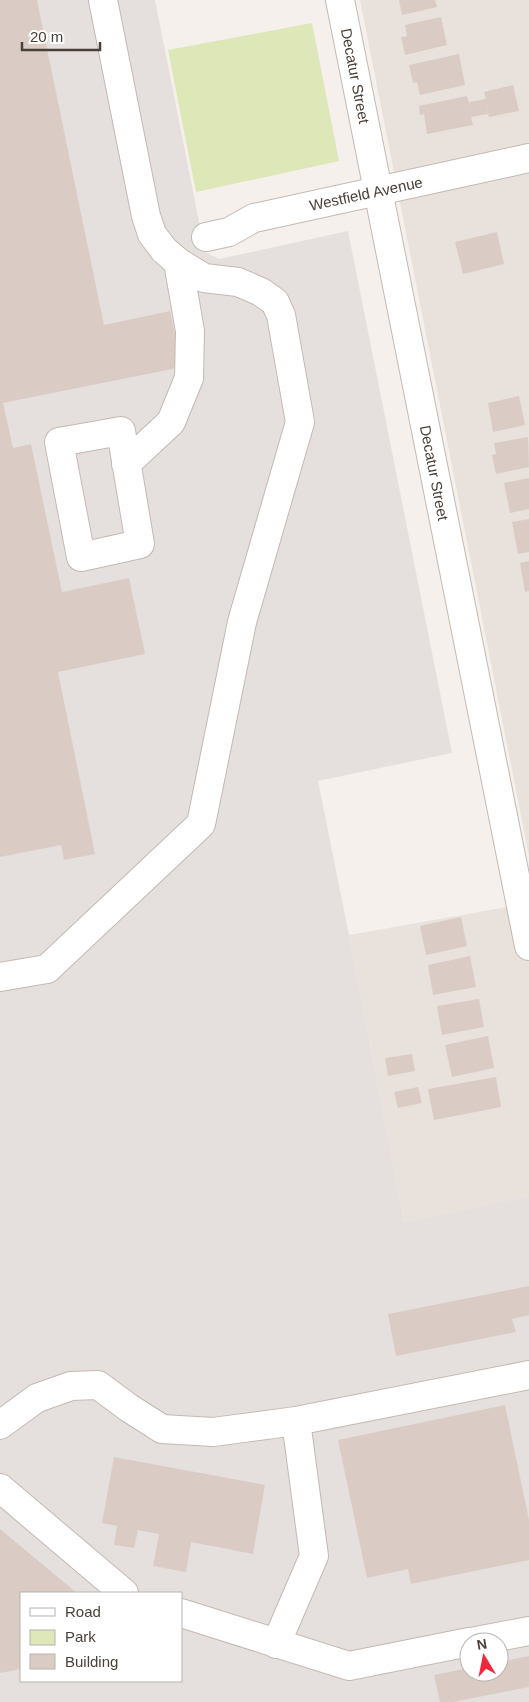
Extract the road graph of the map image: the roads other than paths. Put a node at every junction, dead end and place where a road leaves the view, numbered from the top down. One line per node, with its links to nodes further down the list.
1 (103, 0): 6 (street)
2 (340, 0): 4 (street, Decatur Street)
3 (529, 158): 4 (street, Westfield Avenue)
4 (378, 191): 5 (street, Westfield Avenue); 8 (street, Decatur Street)
5 (206, 237)
6 (178, 262): 7 (street); 9 (street)
7 (126, 464): 7 (street)
8 (529, 946)
9 (0, 978)
10 (529, 1375): 11 (street)
11 (296, 1421): 12 (street); 18 (street)
12 (0, 1425)
13 (0, 1488): 14 (street)
14 (123, 1592)
15 (182, 1613): 18 (street)
16 (529, 1630): 17 (street)
17 (509, 1634)
18 (276, 1644): 19 (street)
19 (459, 1644)

